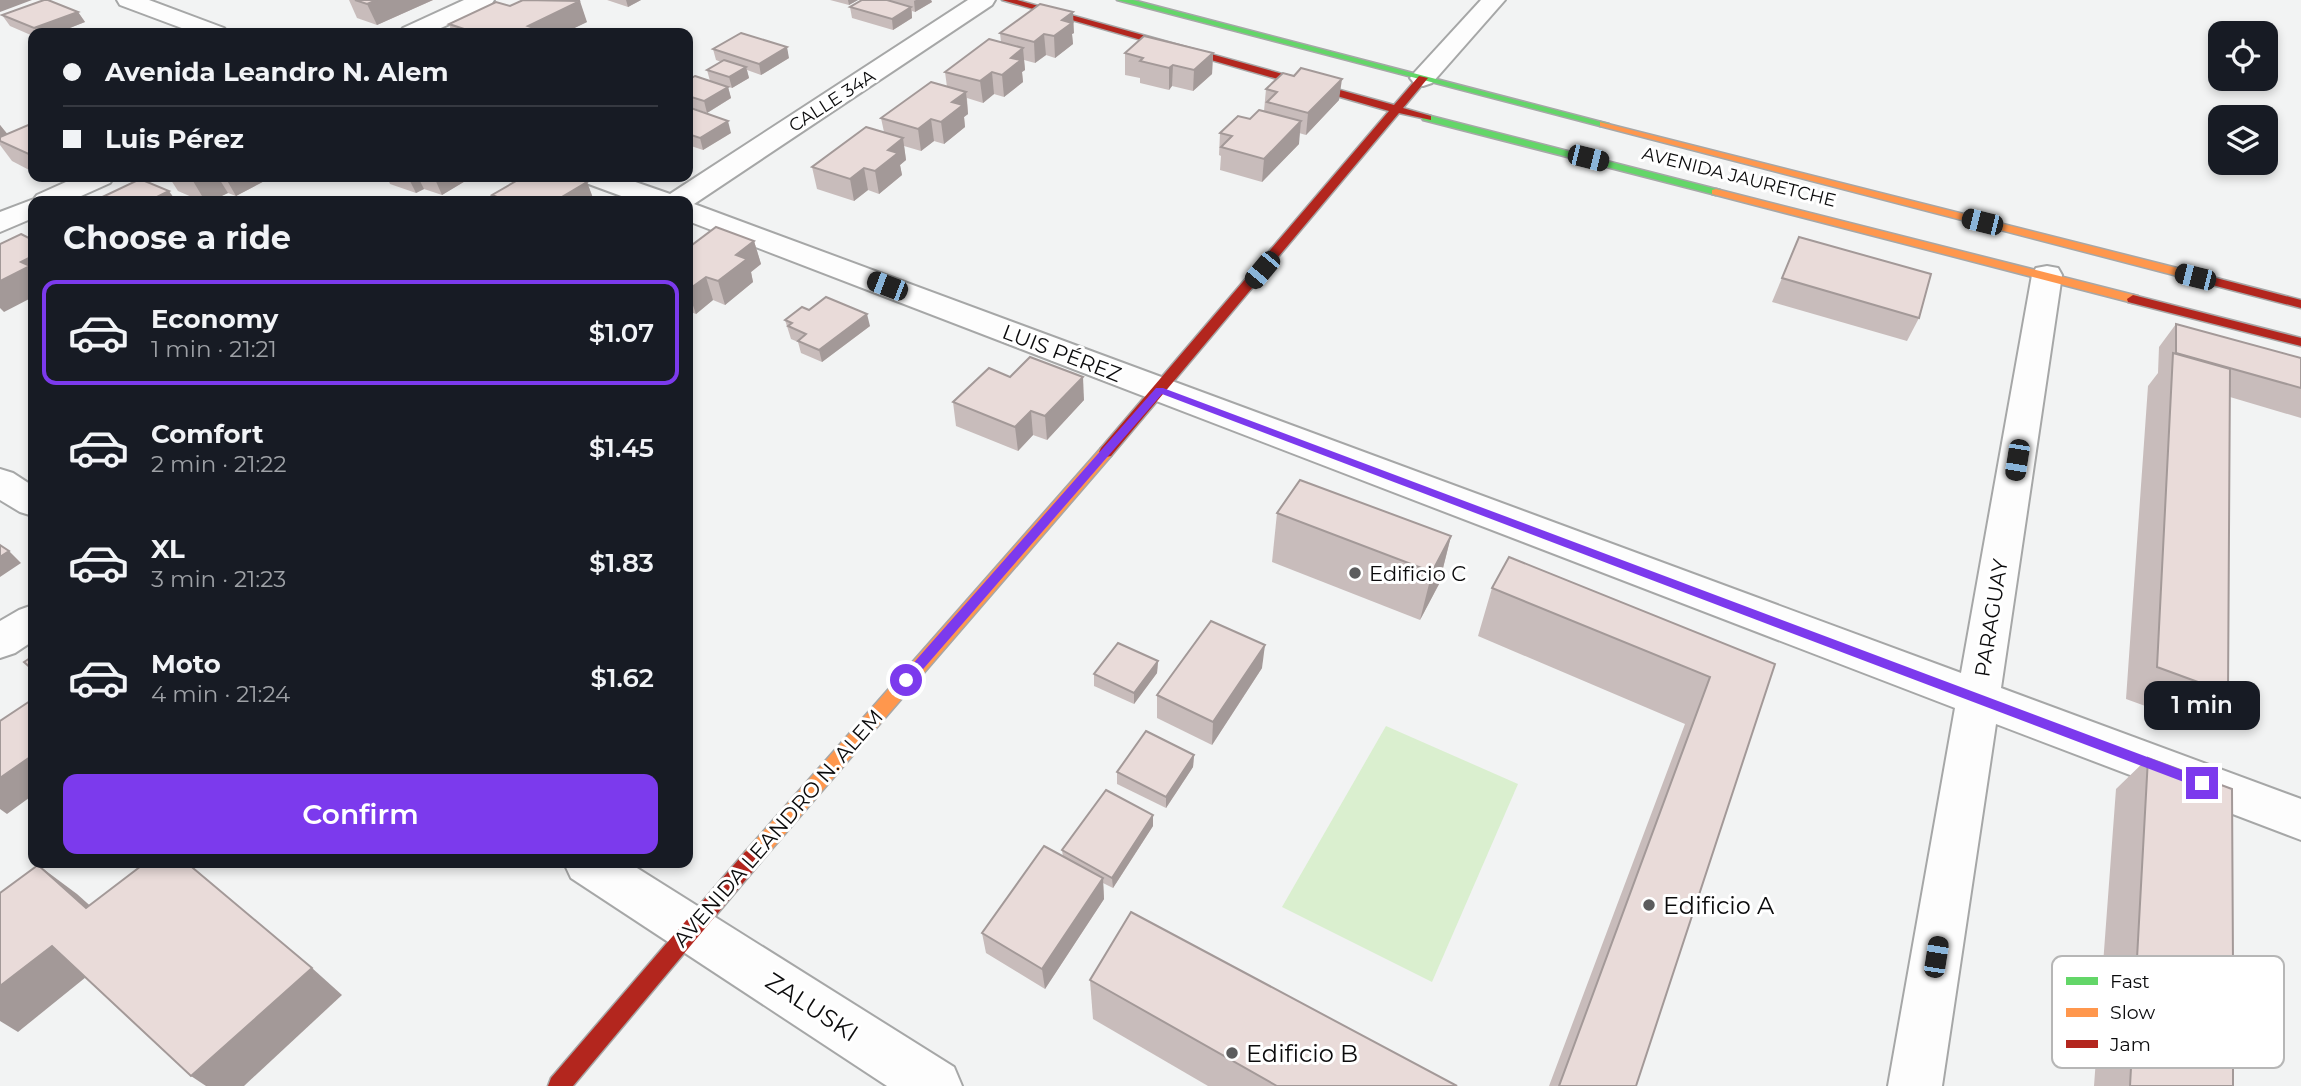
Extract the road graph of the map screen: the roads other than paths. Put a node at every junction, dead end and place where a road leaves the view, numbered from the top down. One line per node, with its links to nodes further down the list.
1 (128, 0): 7 (street)
2 (483, 0): 8 (street)
3 (984, 0): 15 (street, CALLE 34A)
4 (1007, 0): 10 (main road, AVENIDA JAURETCHE)
5 (1122, 0): 9 (main road, AVENIDA JAURETCHE)
6 (1494, 0): 9 (street, AVENIDA LEANDRO N. ALEM)
7 (203, 28)
8 (422, 28)
9 (1418, 86): 10 (main road, AVENIDA LEANDRO N. ALEM); 20 (main road, AVENIDA JAURETCHE)
10 (1398, 110): 19 (main road, AVENIDA JAURETCHE); 22 (main road, AVENIDA LEANDRO N. ALEM)
11 (89, 182): 13 (street)
12 (610, 182): 14 (street)
13 (58, 196)
14 (648, 196)
15 (687, 196)
16 (28, 210): 18 (street)
17 (693, 213): 22 (street, LUIS PÉREZ)
18 (0, 223)
19 (2047, 275): 21 (main road, AVENIDA JAURETCHE); 27 (street, PARAGUAY)
20 (2301, 304)
21 (2301, 342)
22 (1160, 390): 27 (street, LUIS PÉREZ); 30 (main road, AVENIDA LEANDRO N. ALEM)
23 (0, 482): 24 (street)
24 (28, 500)
25 (28, 624): 26 (street)
26 (0, 642)
27 (1978, 698): 28 (street, LUIS PÉREZ); 33 (street, PARAGUAY)
28 (2301, 820)
29 (596, 868): 30 (street, ZALUSKI)
30 (690, 929): 31 (main road, AVENIDA LEANDRO N. ALEM); 32 (street, ZALUSKI)
31 (559, 1086)
32 (935, 1086)
33 (1915, 1086)

